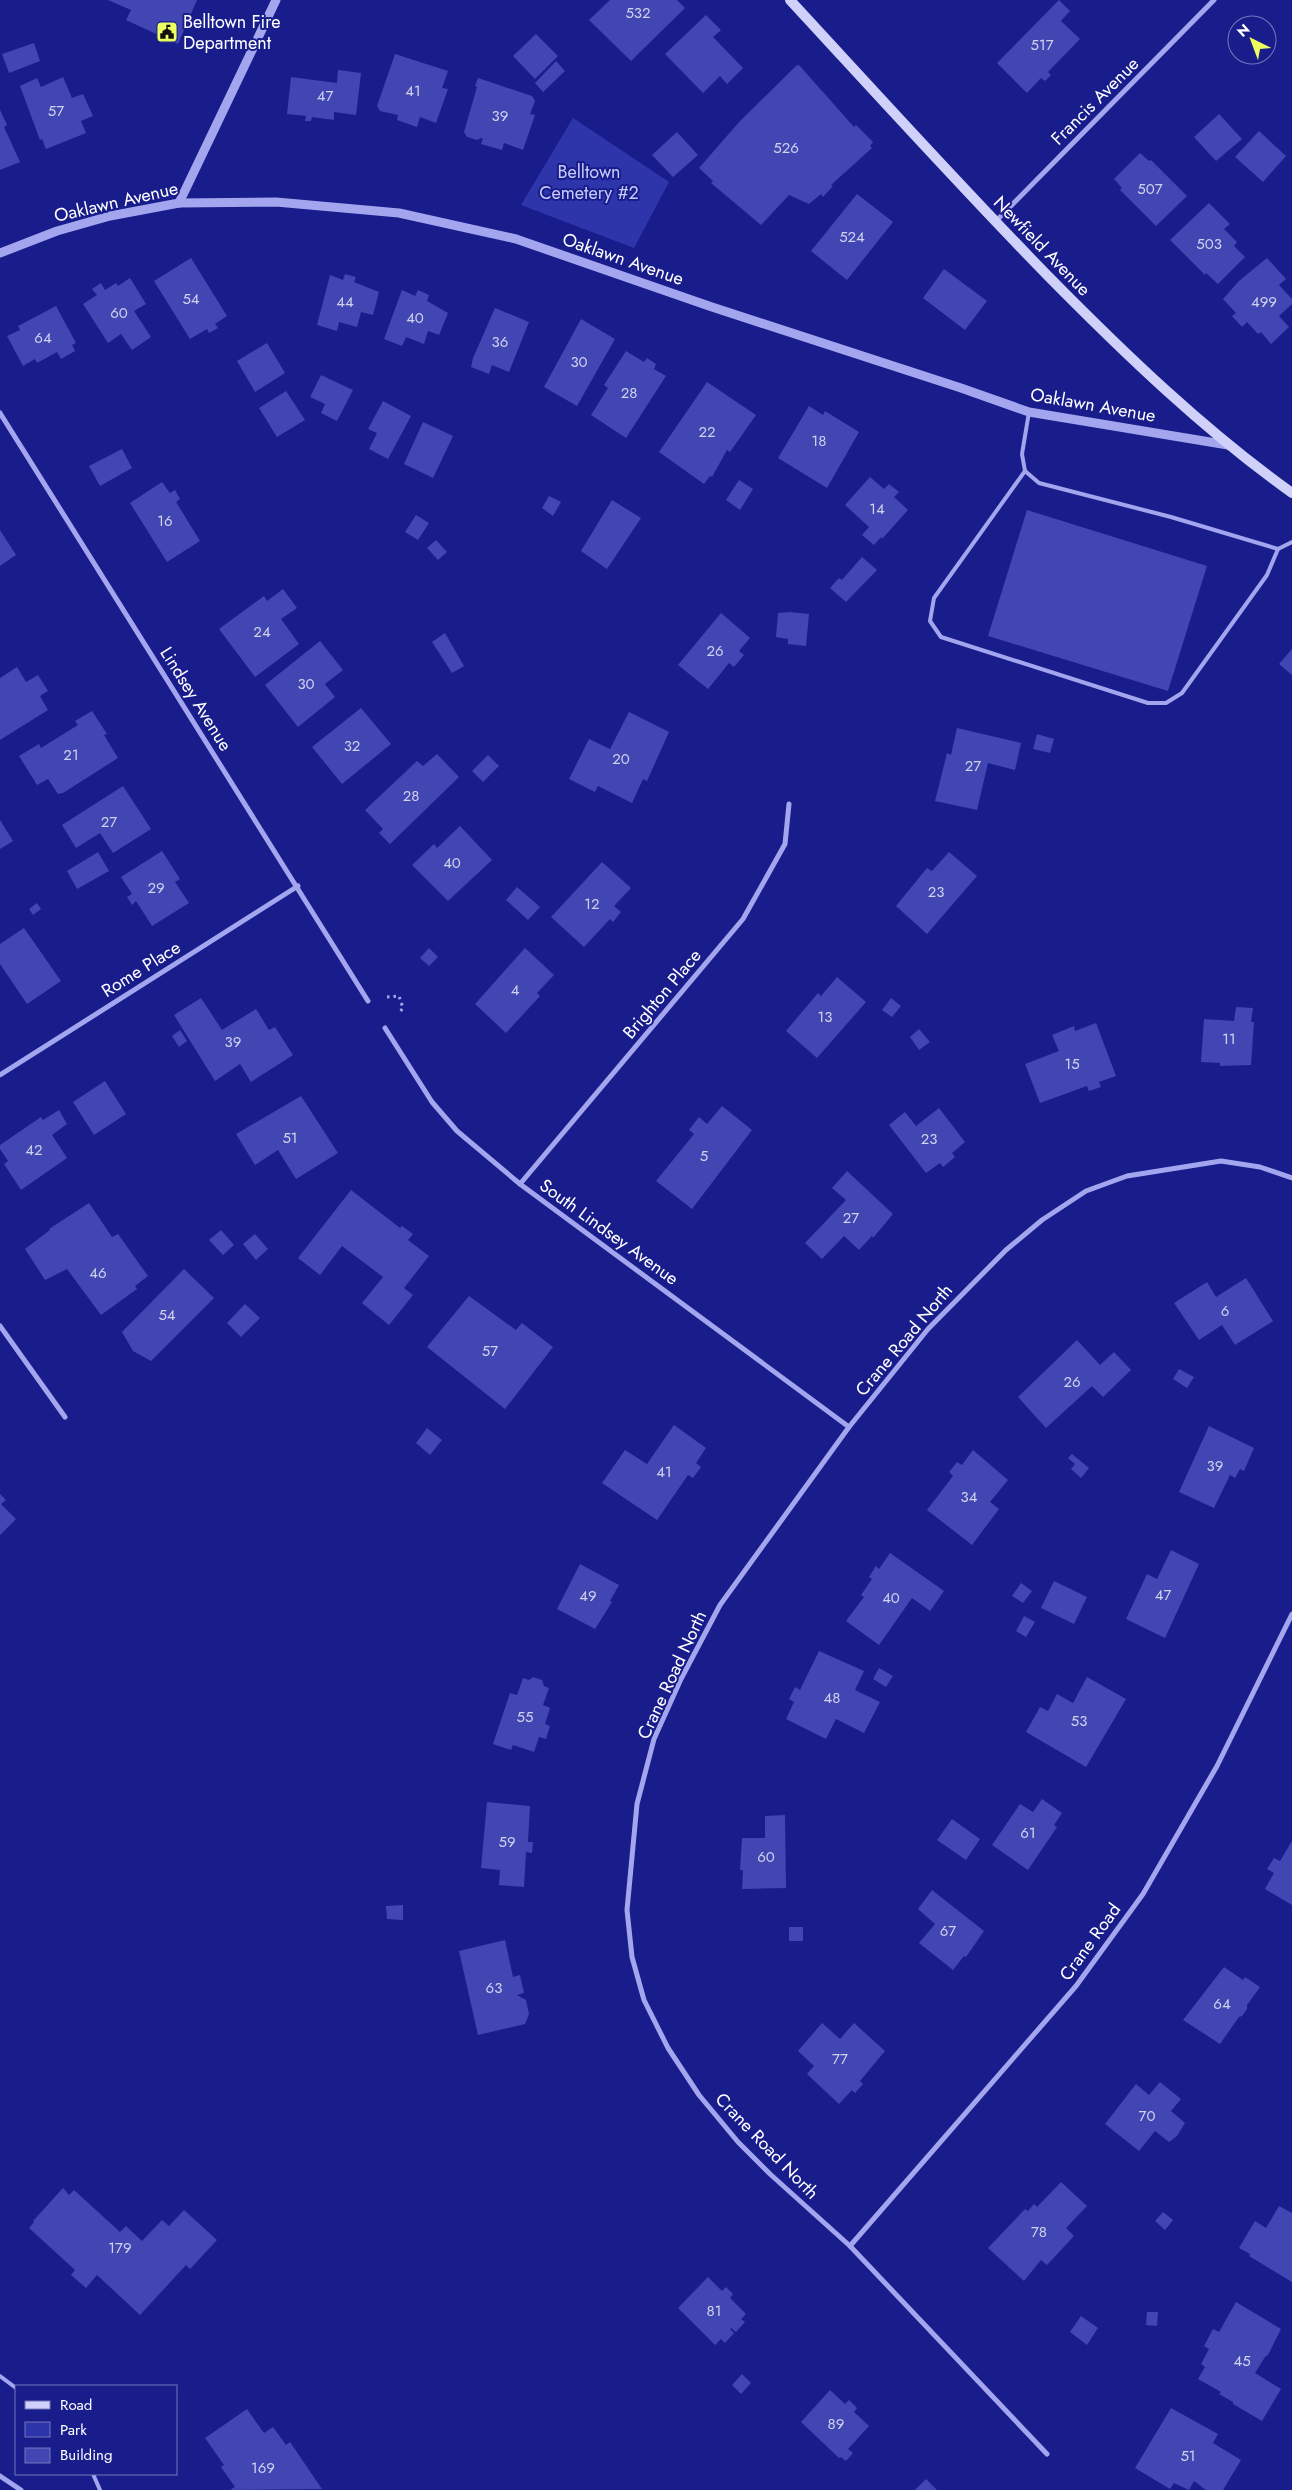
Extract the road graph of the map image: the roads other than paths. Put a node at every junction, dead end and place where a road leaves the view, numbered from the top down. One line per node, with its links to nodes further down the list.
1 (276, 0): 4 (street)
2 (790, 0): 5 (main road, Newfield Avenue)
3 (1214, 0): 5 (street, Francis Avenue)
4 (179, 203): 6 (street, Oaklawn Avenue); 8 (street, Oaklawn Avenue)
5 (995, 222): 9 (main road, Newfield Avenue)
6 (0, 253)
7 (0, 412): 15 (street, Lindsey Avenue)
8 (1029, 412): 9 (street, Oaklawn Avenue); 10 (lane)
9 (1228, 445): 11 (main road, Newfield Avenue)
10 (1025, 471): 13 (lane); 13 (lane)
11 (1292, 493)
12 (1292, 542): 13 (lane)
13 (1278, 549)
14 (789, 804): 20 (street, Brighton Place)
15 (298, 886): 16 (street, Lindsey Avenue); 18 (street, Rome Place)
16 (368, 1001)
17 (385, 1028): 20 (street, South Lindsey Avenue)
18 (0, 1075)
19 (1292, 1178): 23 (street, Crane Road North)
20 (520, 1184): 23 (street, South Lindsey Avenue)
21 (0, 1326): 22 (street)
22 (65, 1417)
23 (850, 1426): 25 (street, Crane Road North)
24 (1292, 1614): 25 (street, Crane Road)
25 (850, 2246): 28 (street, Crane Road North)
26 (0, 2376): 27 (lane)
27 (15, 2387)
28 (1047, 2454)
29 (92, 2475): 32 (lane)
30 (0, 2476): 31 (street)
31 (21, 2490)
32 (100, 2490)

